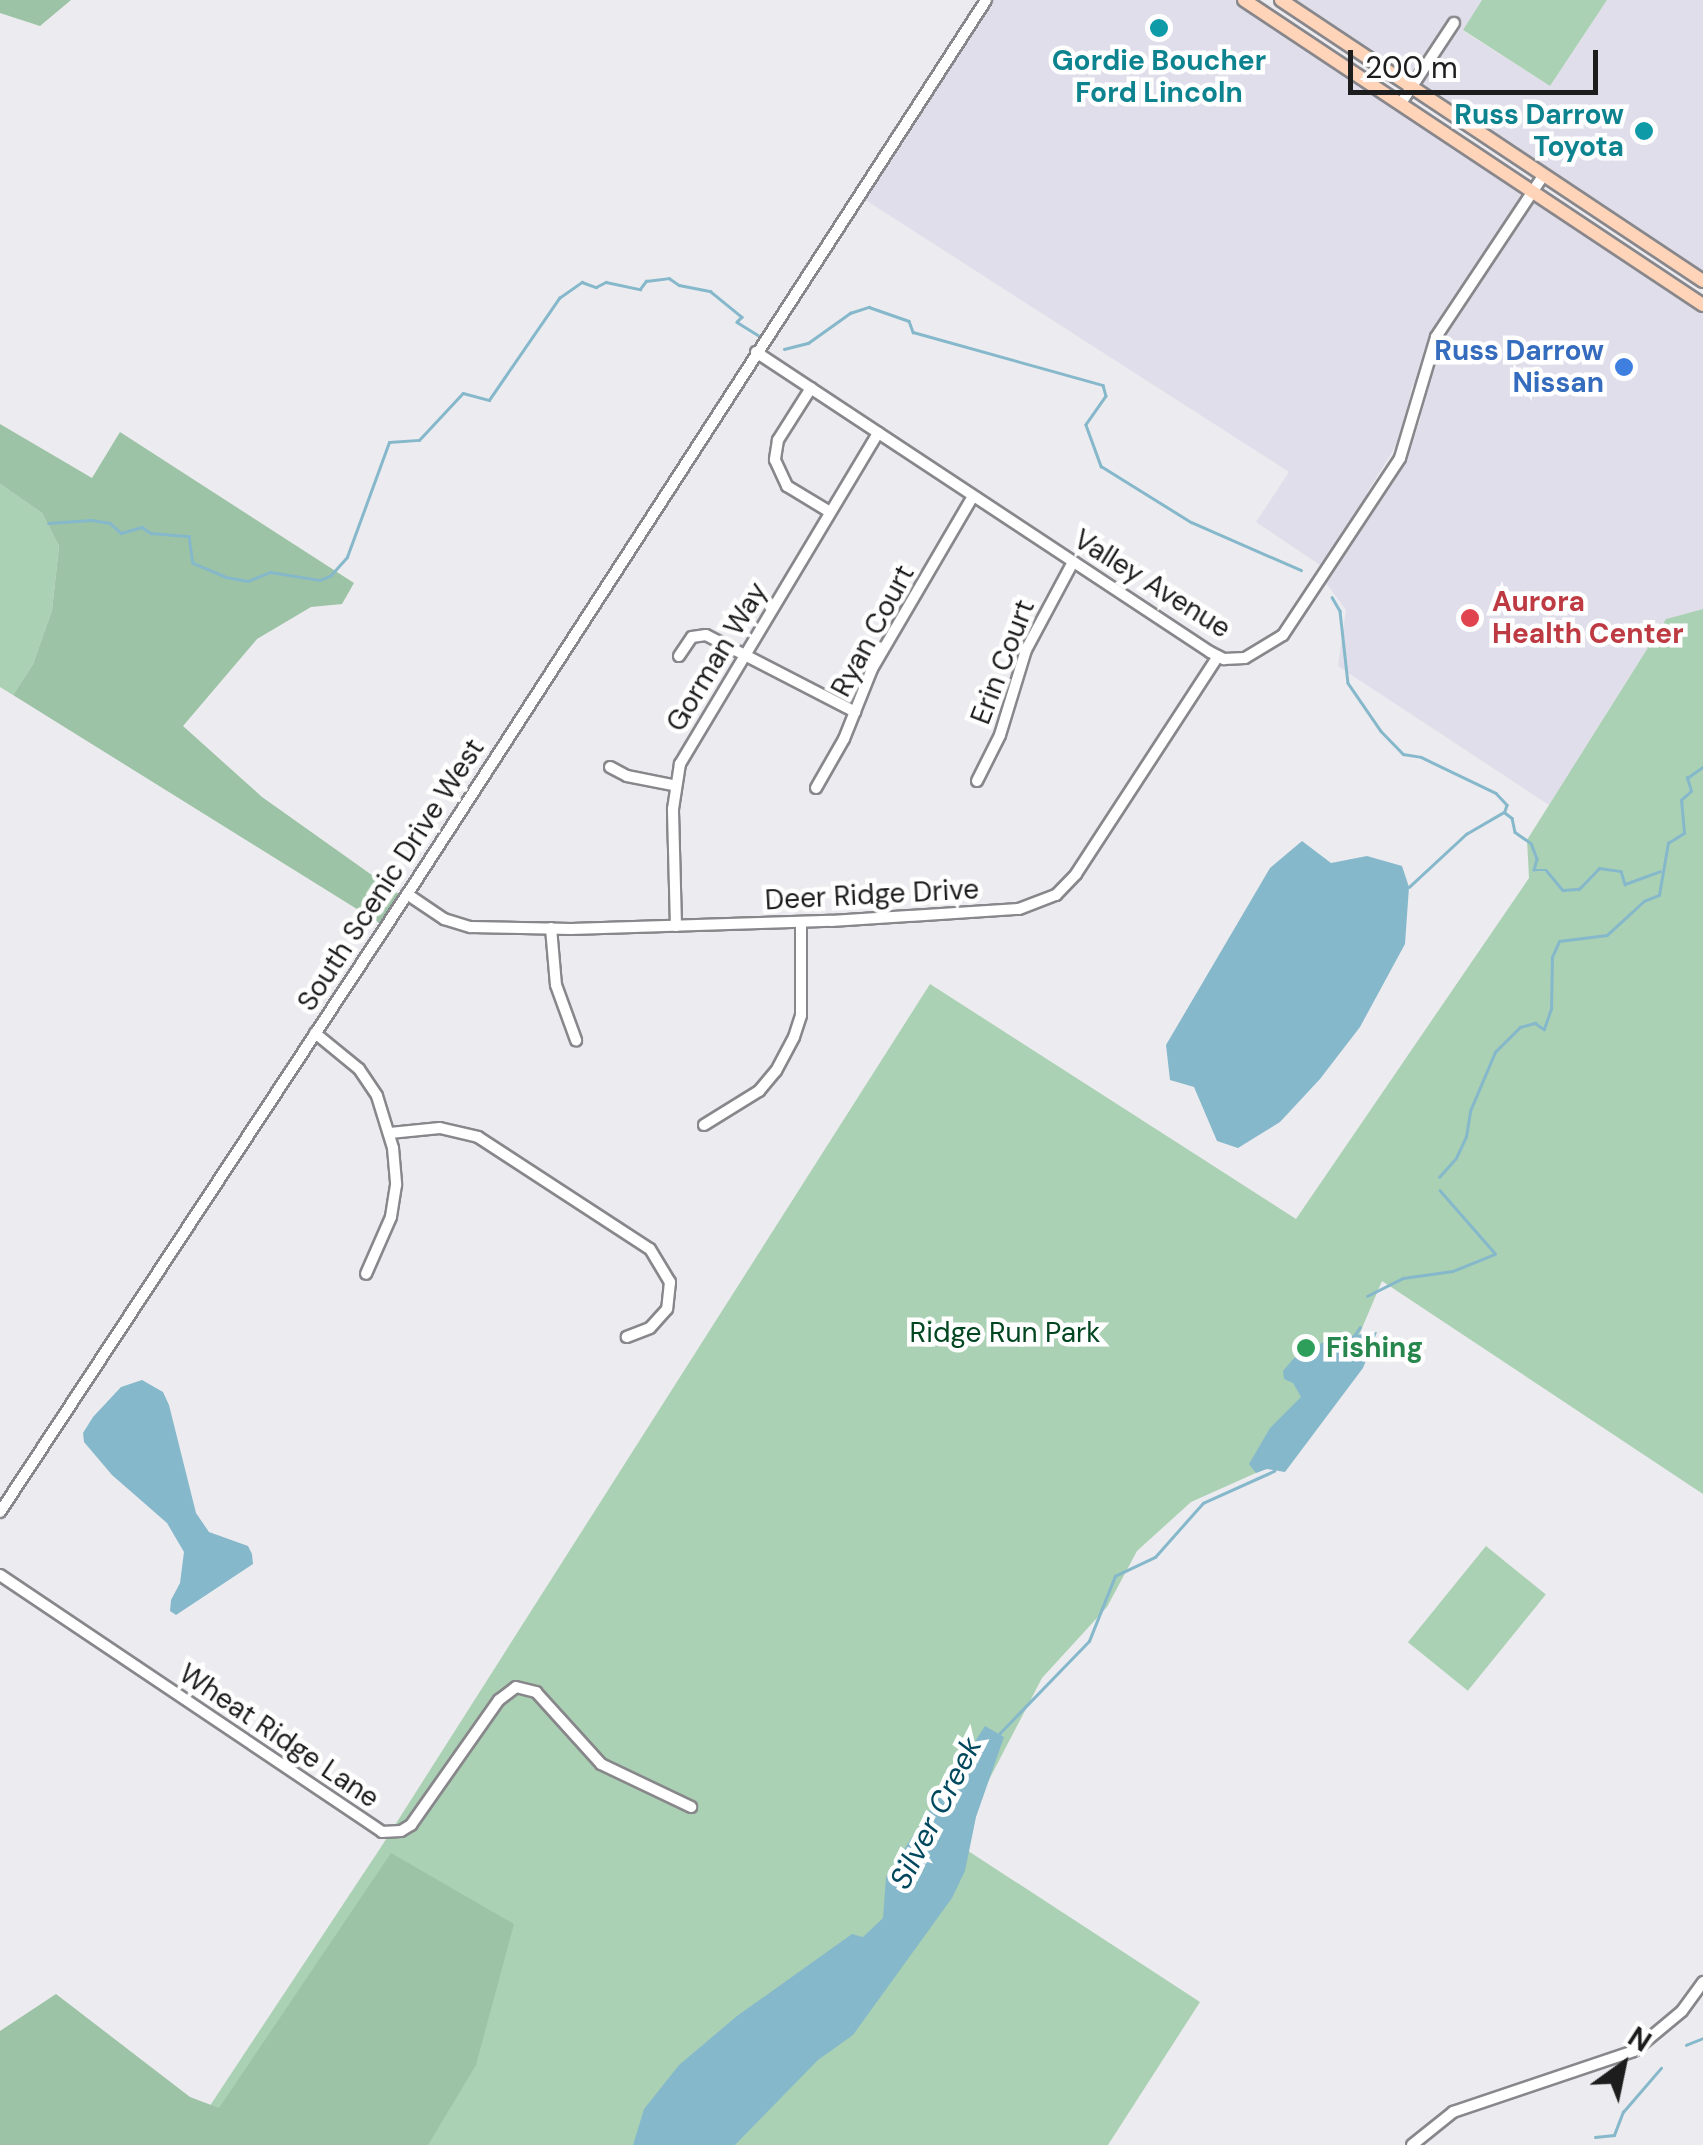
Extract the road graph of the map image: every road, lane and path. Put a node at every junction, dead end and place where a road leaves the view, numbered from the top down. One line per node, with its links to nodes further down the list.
1 (986, 0): 11 (street, South Scenic Drive West)
2 (1244, 0): 6 (main road)
3 (1280, 0): 5 (main road)
4 (1454, 23): 5 (street)
5 (1412, 86): 6 (street); 7 (main road)
6 (1401, 103): 8 (main road)
7 (1544, 176): 8 (street, Valley Avenue); 9 (main road)
8 (1534, 193): 10 (main road); 19 (street, Valley Avenue)
9 (1703, 281)
10 (1703, 305)
11 (756, 352): 12 (street, Valley Avenue); 25 (street, South Scenic Drive West)
12 (811, 388): 13 (street, Valley Avenue); 15 (street)
13 (878, 433): 14 (street, Valley Avenue); 15 (street, Gorman Way)
14 (973, 496): 16 (street, Valley Avenue); 20 (street, Ryan Court)
15 (830, 512): 17 (street, Gorman Way)
16 (1073, 562): 19 (street, Valley Avenue); 22 (street, Erin Court)
17 (745, 654): 18 (street); 20 (street); 23 (street, Gorman Way)
18 (679, 656)
19 (1218, 656): 26 (street, Deer Ridge Drive)
20 (855, 712): 24 (street, Ryan Court)
21 (610, 768): 23 (street)
22 (977, 781)
23 (673, 784): 27 (street, Gorman Way)
24 (816, 788)
25 (407, 894): 28 (street, Deer Ridge Drive); 29 (street, South Scenic Drive West)
26 (802, 922): 27 (street, Deer Ridge Drive); 31 (street)
27 (676, 926): 28 (street, Deer Ridge Drive)
28 (551, 928): 30 (street)
29 (314, 1033): 32 (street); 35 (street, South Scenic Drive West)
30 (576, 1040)
31 (704, 1125)
32 (390, 1133): 33 (street); 34 (street)
33 (366, 1274)
34 (627, 1337)
35 (0, 1512)
36 (0, 1576): 37 (street, Wheat Ridge Lane)
37 (691, 1807)
38 (1703, 1982): 39 (street)
39 (1412, 2145)

